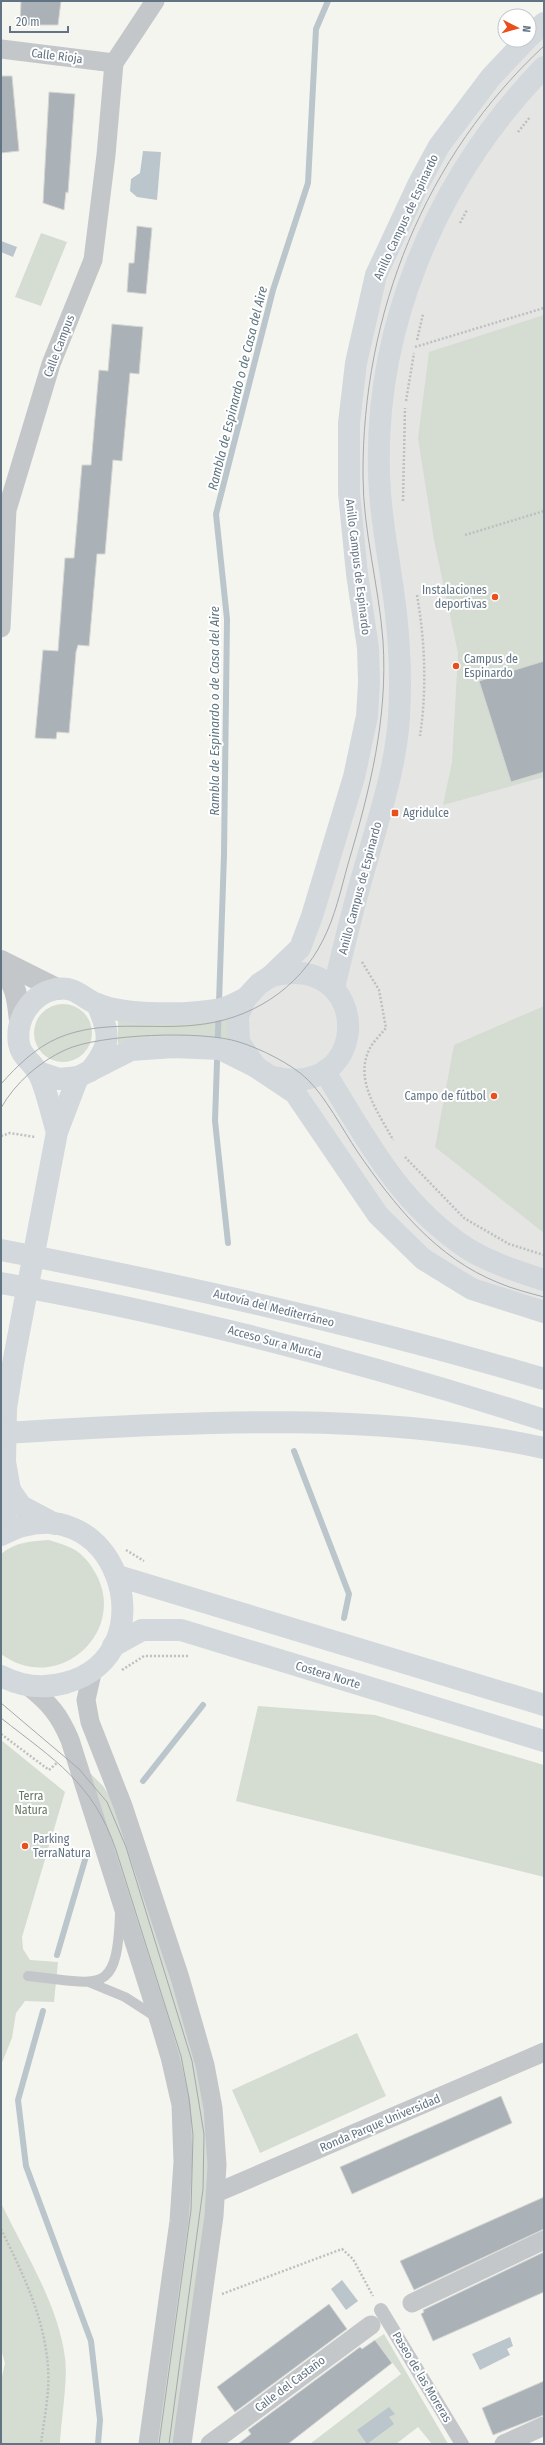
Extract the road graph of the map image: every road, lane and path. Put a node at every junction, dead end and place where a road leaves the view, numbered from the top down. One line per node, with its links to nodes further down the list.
1 (155, 1): 4 (street)
2 (518, 48): 22 (main road, Anillo Campus de Espinardo)
3 (1, 49): 4 (street, Calle Rioja)
4 (114, 63): 17 (street, Calle Campus)
5 (544, 67): 23 (main road, Anillo Campus de Espinardo)
6 (533, 113): 7 (path)
7 (516, 135)
8 (469, 207): 9 (path)
9 (458, 226)
10 (425, 307): 12 (path)
11 (544, 308): 12 (path)
12 (415, 347): 13 (path)
13 (404, 507)
14 (544, 511): 15 (path)
15 (465, 535)
16 (416, 593): 18 (path)
17 (1, 628)
18 (419, 740)
19 (361, 956): 34 (path)
20 (1, 962): 24 (street)
21 (1, 970): 27 (street)
22 (271, 976): 23 (main road, Anillo Campus de Espinardo); 25 (main road, Anillo Campus de Espinardo)
23 (334, 988): 30 (main road, Anillo Campus de Espinardo)
24 (57, 989): 26 (main road); 27 (main road)
25 (246, 998): 26 (main road); 29 (main road, Anillo Campus de Espinardo)
26 (97, 1004): 31 (main road)
27 (20, 1021): 28 (main road)
28 (38, 1072): 31 (main road); 33 (main road)
29 (264, 1072): 30 (main road, Anillo Campus de Espinardo); 31 (main road); 40 (main road, Anillo Campus de Espinardo)
30 (325, 1072): 38 (main road)
31 (84, 1074): 33 (main road)
32 (1, 1136): 33 (path)
33 (56, 1136): 45 (main road)
34 (396, 1144)
35 (399, 1151): 37 (path)
36 (1, 1250): 41 (main road, Autovía del Mediterráneo)
37 (544, 1256)
38 (544, 1280)
39 (1, 1283): 42 (main road, Acceso Sur a Murcia)
40 (544, 1312)
41 (544, 1379)
42 (544, 1420)
43 (1, 1433): 44 (main road)
44 (544, 1448)
45 (10, 1490): 46 (main road); 47 (main road)
46 (55, 1524): 48 (main road, Costera Norte); 49 (main road, Costera Norte)
47 (1, 1525)
48 (1, 1535)
49 (118, 1576): 50 (main road, Costera Norte); 54 (main road)
50 (113, 1646): 51 (main road, Costera Norte); 55 (main road, Costera Norte)
51 (93, 1669): 53 (main road, Costera Norte); 61 (street)
52 (1, 1676): 53 (main road, Costera Norte)
53 (28, 1686): 56 (street)
54 (544, 1705)
55 (544, 1741)
56 (121, 1899): 58 (lane); 59 (street)
57 (28, 1976): 58 (lane)
58 (87, 1982): 59 (lane)
59 (159, 2020): 69 (street)
60 (544, 2052): 61 (street, Ronda Parque Universidad)
61 (216, 2193): 70 (street)
62 (1, 2229): 68 (path)
63 (544, 2240): 65 (street)
64 (215, 2297): 66 (path)
65 (412, 2303)
66 (376, 2317): 71 (street, Calle del Castaño); 72 (street, Paseo de las Moreras)
67 (544, 2426): 73 (street)
68 (42, 2444)
69 (148, 2444)
70 (182, 2444)
71 (210, 2444)
72 (462, 2444)
73 (504, 2444)

